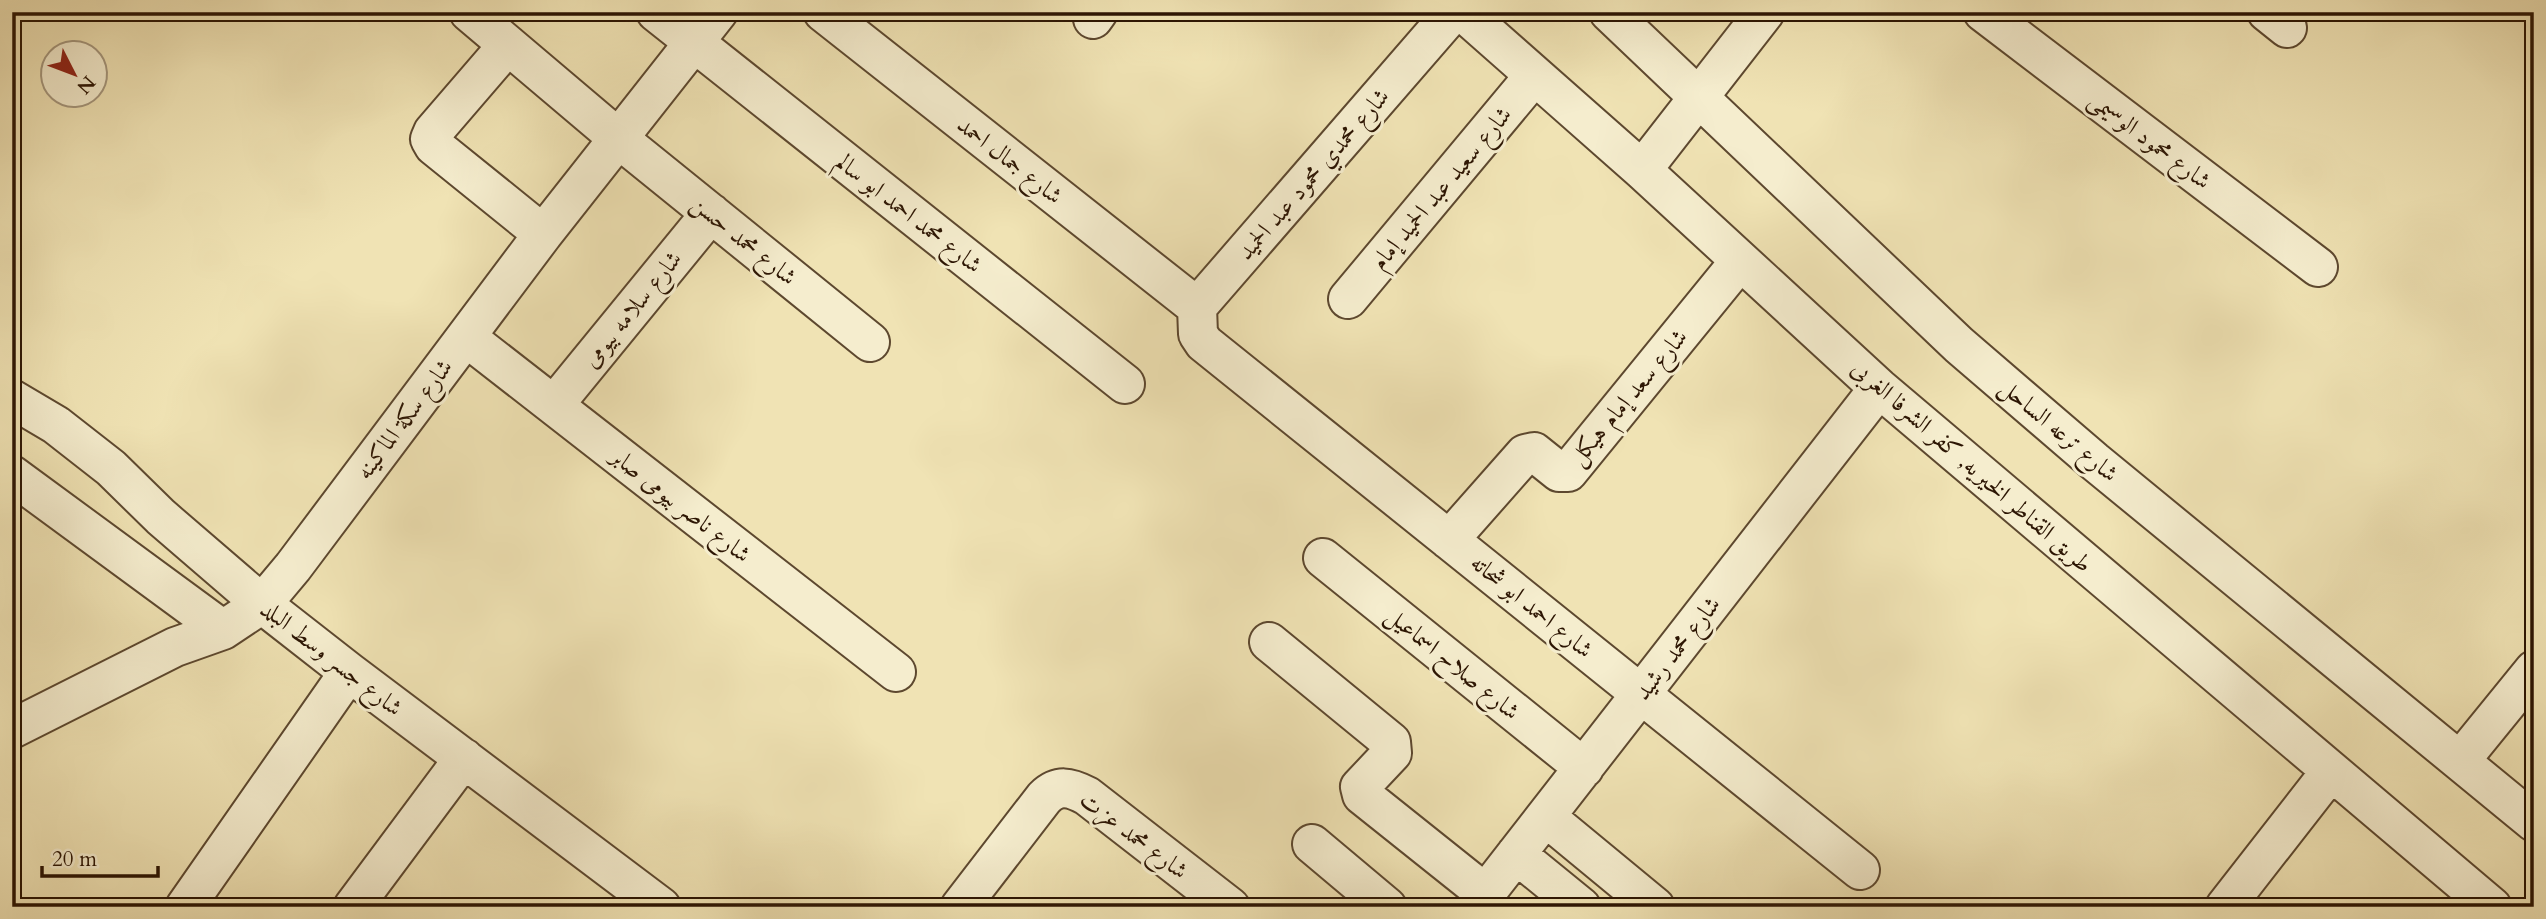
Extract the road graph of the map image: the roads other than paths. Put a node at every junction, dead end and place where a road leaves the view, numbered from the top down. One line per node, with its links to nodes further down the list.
1 (469, 12): 11 (street, شارع محمد حسن)
2 (656, 12): 10 (street, شارع محمد احمد ابو سالم)
3 (718, 12): 10 (street, شارع سكة الماكينه)
4 (823, 12): 21 (street, شارع جمال احمد)
5 (1453, 12): 21 (street, شارع محمدي محمود عبد الحميد)
6 (1463, 12): 12 (street, طريق القناطر الخيريه, كفر الشرفا الغربى)
7 (1609, 12): 13 (street, شارع ترعه الساحل)
8 (1765, 12): 13 (street)
9 (1983, 12): 19 (street, شارع محمود الوسيمى)
10 (693, 43): 14 (street, شارع سكة الماكينه); 24 (street, شارع محمد احمد ابو سالم)
11 (508, 46): 14 (street, شارع محمد حسن); 17 (street)
12 (1534, 76): 15 (street, طريق القناطر الخيريه, كفر الشرفا الغربى); 20 (street, شارع سعيد عبد الحميد إمام)
13 (1695, 103): 15 (street); 40 (street, شارع ترعه الساحل)
14 (619, 139): 16 (street, شارع محمد حسن); 17 (street, شارع سكة الماكينه)
15 (1642, 170): 18 (street, طريق القناطر الخيريه, كفر الشرفا الغربى)
16 (711, 213): 23 (street, شارع محمد حسن); 27 (street, شارع سلامه بيومى)
17 (543, 234): 22 (street, شارع سكة الماكينه)
18 (1740, 261): 25 (street, طريق القناطر الخيريه, كفر الشرفا الغربى); 29 (street, شارع سعد إمام هيكل)
19 (2318, 267)
20 (1348, 299)
21 (1201, 325): 29 (street, شارع احمد ابو شحاته)
22 (466, 337): 27 (street, شارع ناصر بيومى صابر); 31 (street, شارع سكة الماكينه)
23 (870, 342)
24 (1125, 384)
25 (1878, 388): 37 (street, شارع محمد رشيد); 42 (street, طريق القناطر الخيريه, كفر الشرفا الغربى)
26 (12, 399): 31 (street, شارع جسر وسط البلد)
27 (554, 405): 36 (street, شارع ناصر بيومى صابر)
28 (12, 475): 32 (street)
29 (1449, 540): 37 (street, شارع احمد ابو شحاته)
30 (1323, 558): 41 (street, شارع صلاح اسماعيل)
31 (262, 604): 32 (street, شارع سكة الماكينه); 35 (street, شارع جسر وسط البلد)
32 (223, 630): 38 (street, شارع سكة الماكينه)
33 (1269, 642): 48 (street)
34 (2534, 670): 40 (street)
35 (349, 672): 39 (street, شارع جسر وسط البلد); 49 (street)
36 (896, 672)
37 (1641, 694): 41 (street, شارع محمد رشيد); 47 (street, شارع احمد ابو شحاته)
38 (12, 729)
39 (464, 758): 50 (street); 51 (street, شارع جسر وسط البلد)
40 (2460, 761): 44 (street, شارع ترعه الساحل)
41 (1584, 768): 43 (street, شارع محمد رشيد)
42 (2331, 771): 57 (street); 58 (street, طريق القناطر الخيريه, كفر الشرفا الغربى)
43 (1546, 817): 46 (street, شارع محمد رشيد); 56 (street)
44 (2534, 822)
45 (1312, 844): 54 (street)
46 (1516, 854): 48 (street, شارع محمد رشيد); 55 (street)
47 (1860, 870)
48 (1480, 903)
49 (185, 907)
50 (353, 907)
51 (661, 907)
52 (961, 907): 53 (street, شارع محمد عزت)
53 (1230, 907)
54 (1387, 907)
55 (1581, 907)
56 (1656, 907)
57 (2225, 907)
58 (2492, 907)

